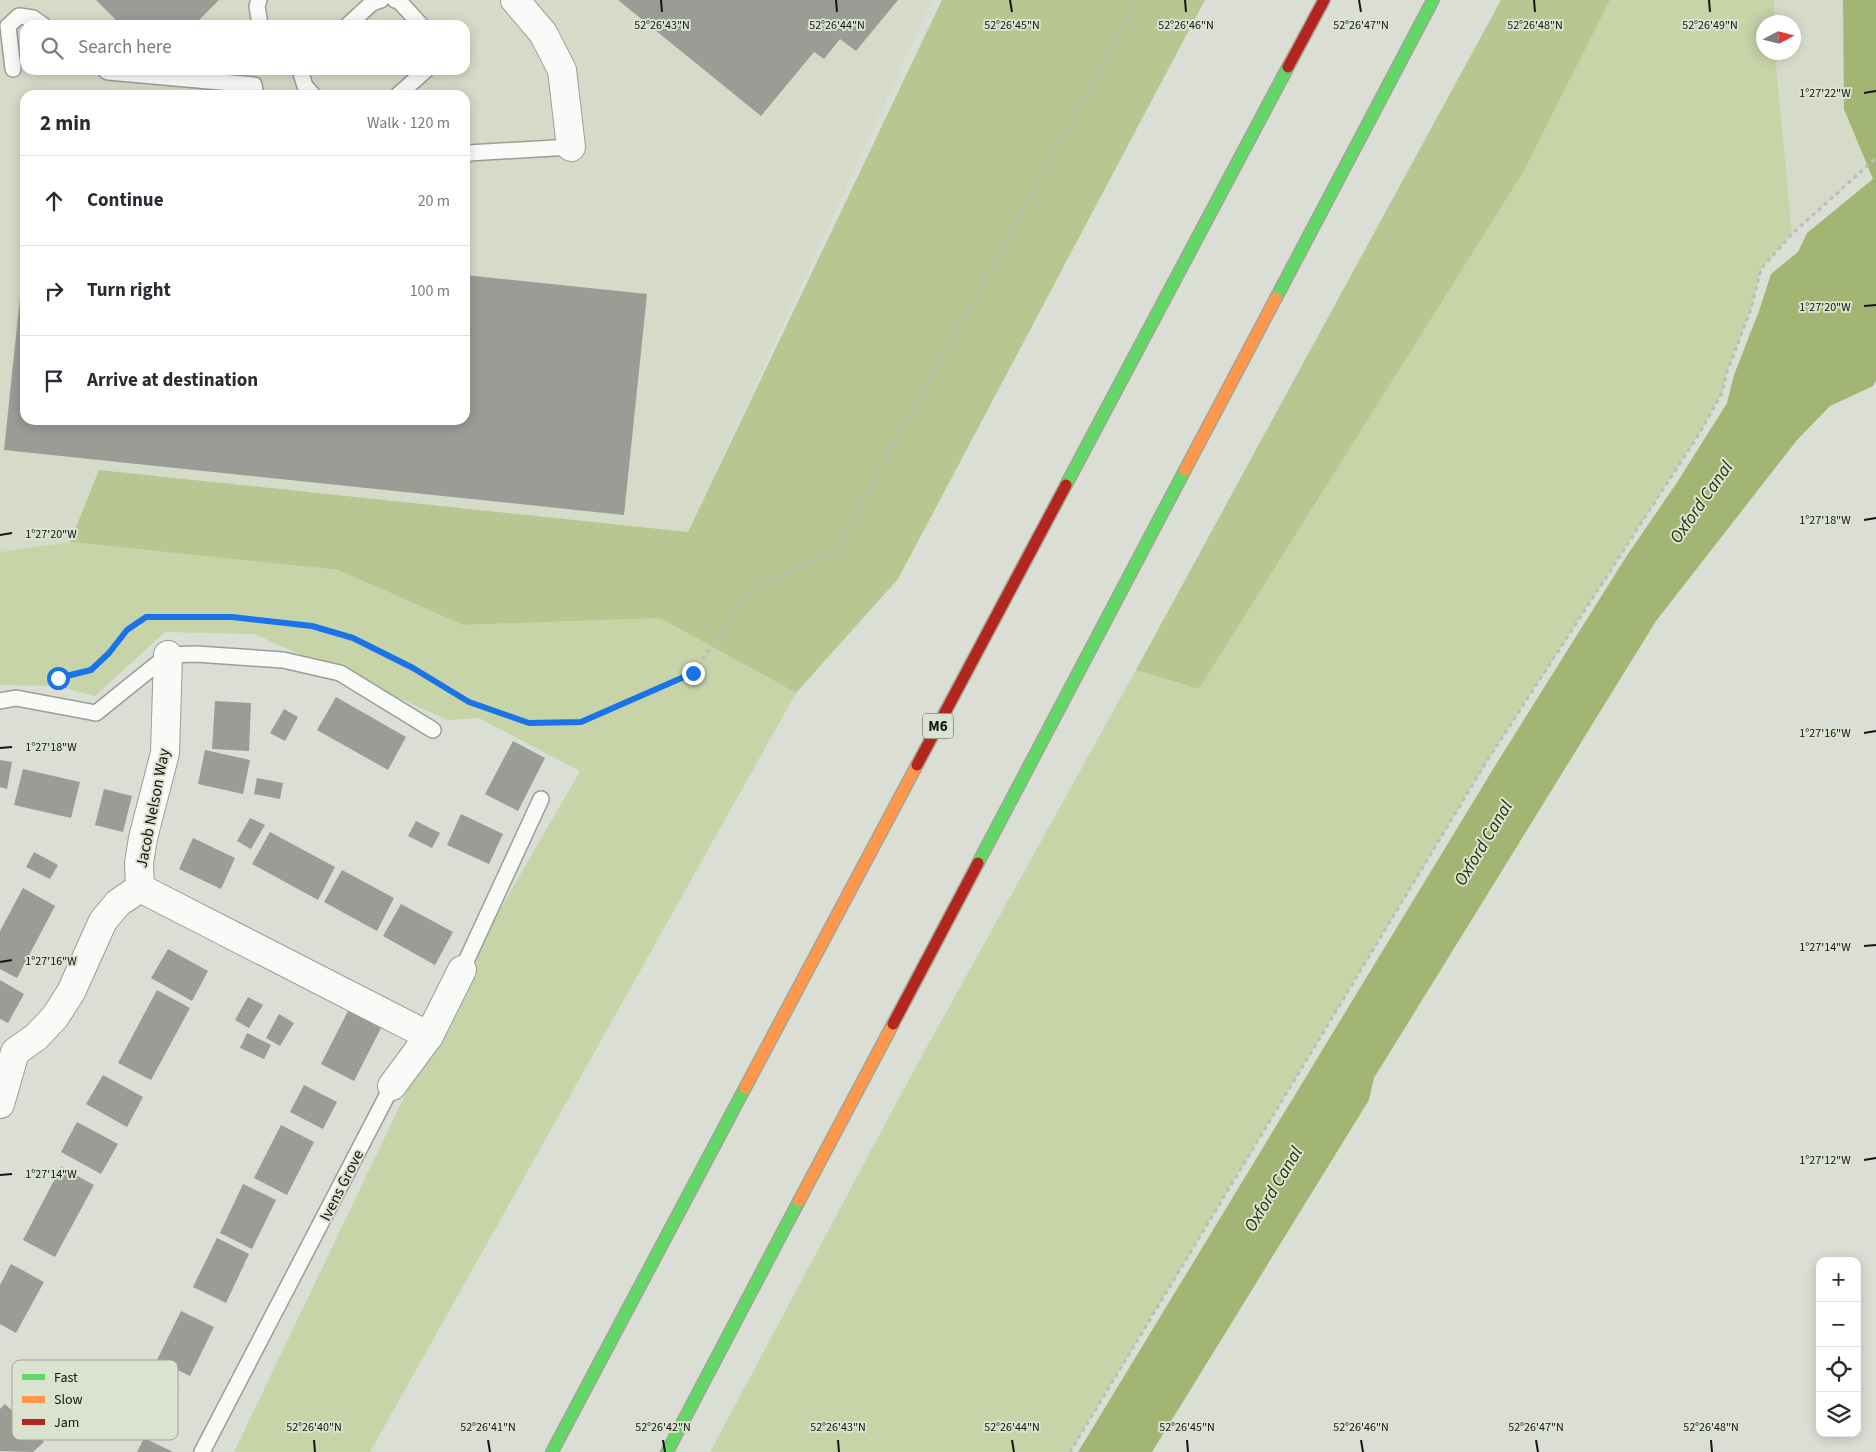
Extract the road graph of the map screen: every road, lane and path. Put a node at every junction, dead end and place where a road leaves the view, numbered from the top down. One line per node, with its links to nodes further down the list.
1 (381, 0): 11 (lane)
2 (395, 0): 12 (lane)
3 (515, 0): 20 (street)
4 (1138, 0): 24 (path)
5 (1324, 0): 35 (highway, M6)
6 (1433, 0): 36 (highway)
7 (258, 3): 9 (lane); 10 (lane)
8 (37, 20): 13 (lane)
9 (260, 20)
10 (265, 20)
11 (353, 20)
12 (416, 20)
13 (13, 69)
14 (148, 75): 17 (lane)
15 (302, 75): 18 (lane)
16 (420, 75): 19 (lane)
17 (256, 83)
18 (309, 90)
19 (404, 90)
20 (571, 147): 21 (lane)
21 (470, 153)
22 (1876, 158): 37 (path)
23 (168, 655): 25 (lane); 26 (lane); 28 (street, Jacob Nelson Way)
24 (58, 678)
25 (0, 700)
26 (433, 730)
27 (541, 800): 29 (lane, Ivens Grove)
28 (140, 888): 30 (street); 31 (street, Jacob Nelson Way)
29 (462, 970): 30 (street, Ivens Grove)
30 (429, 1036): 32 (street, Ivens Grove)
31 (7, 1045): 33 (street, Jacob Nelson Way)
32 (392, 1086): 34 (lane, Ivens Grove)
33 (0, 1104)
34 (202, 1452)
35 (552, 1452)
36 (667, 1452)
37 (1070, 1452)

